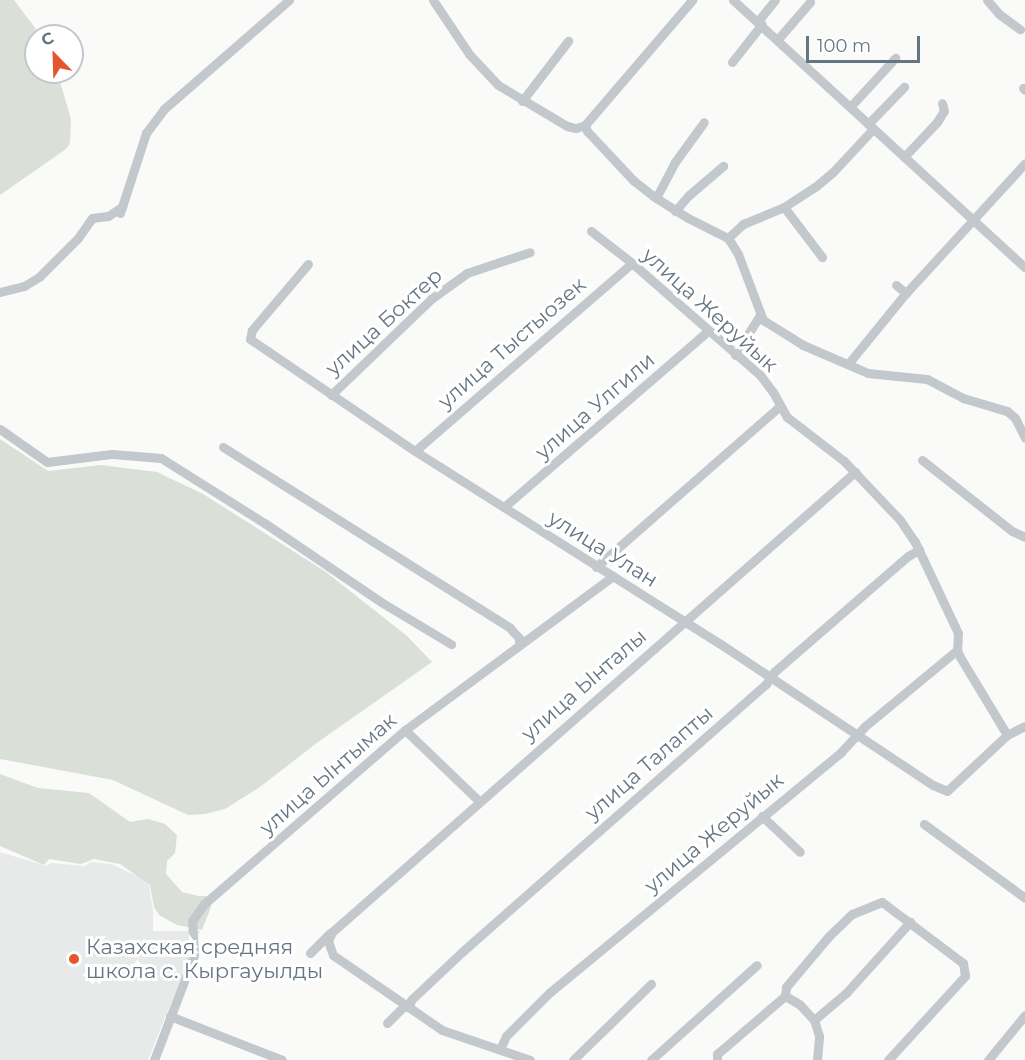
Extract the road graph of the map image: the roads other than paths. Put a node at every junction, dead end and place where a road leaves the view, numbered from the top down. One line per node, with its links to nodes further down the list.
1 (289, 0): 36 (street)
2 (433, 0): 15 (street)
3 (692, 0): 19 (street)
4 (733, 0): 8 (street)
5 (775, 0): 8 (street)
6 (987, 0): 9 (street)
7 (810, 2): 10 (street)
8 (760, 23): 10 (street); 13 (street)
9 (1020, 28)
10 (778, 39): 17 (street)
11 (568, 40): 15 (street)
12 (895, 58): 17 (street)
13 (732, 62)
14 (904, 87): 20 (street)
15 (522, 101): 19 (street)
16 (942, 104): 21 (street)
17 (850, 107): 20 (street)
18 (704, 122): 24 (street)
19 (585, 125): 24 (street)
20 (870, 127): 21 (street); 25 (street)
21 (904, 157): 27 (street)
22 (1025, 164): 27 (street)
23 (723, 166): 26 (street)
24 (656, 198): 26 (street)
25 (784, 207): 29 (street); 31 (street)
26 (675, 211): 29 (street)
27 (972, 221): 34 (street); 37 (street)
28 (591, 231): 32 (street, улица Жеруйык)
29 (728, 238): 38 (street)
30 (530, 252): 42 (street, улица Боктер)
31 (822, 257)
32 (632, 263): 39 (street, улица Жеруйык); 47 (street, улица Тыстыозек)
33 (308, 264): 42 (street, улица Улан)
34 (1025, 268)
35 (896, 285): 37 (street)
36 (0, 292)
37 (906, 293): 41 (street)
38 (760, 315): 40 (street); 41 (street)
39 (708, 331): 40 (street, улица Жеруйык); 50 (street, улица Улгили)
40 (735, 355): 43 (street, улица Жеруйык)
41 (848, 364): 45 (street)
42 (331, 395): 47 (street, улица Улан)
43 (780, 406): 49 (street, улица Жеруйык); 53 (street)
44 (0, 429): 56 (street)
45 (1025, 438)
46 (223, 447): 57 (street)
47 (415, 451): 50 (street, улица Улан)
48 (921, 460): 51 (street)
49 (855, 472): 52 (street, улица Жеруйык); 55 (street, улица Ынталы)
50 (504, 507): 53 (street, улица Улан)
51 (1025, 537)
52 (919, 550): 58 (street, улица Жеруйык); 59 (street, улица Талапты)
53 (596, 567): 54 (street, улица Улан)
54 (613, 576): 55 (street, улица Улан); 57 (street, улица Ынтымак)
55 (684, 621): 59 (street, улица Улан); 64 (street, улица Ынталы)
56 (451, 644)
57 (519, 645): 61 (street, улица Ынтымак)
58 (957, 650): 62 (street, улица Жеруйык); 63 (street, улица Жеруйык)
59 (771, 678): 62 (street, улица Улан); 75 (street, улица Талапты)
60 (1025, 726): 63 (street)
61 (405, 730): 64 (street); 77 (street, улица Ынтымак)
62 (859, 734): 63 (street, улица Улан); 65 (street, улица Жеруйык)
63 (1007, 735)
64 (478, 800): 70 (street, улица Ынталы)
65 (762, 816): 67 (street); 82 (street, улица Жеруйык)
66 (924, 824): 68 (street)
67 (800, 852)
68 (1025, 898)
69 (910, 922): 74 (street); 78 (street); 90 (street)
70 (335, 928): 71 (street, улица Ынталы); 75 (street)
71 (310, 953)
72 (757, 965): 87 (street)
73 (651, 984): 86 (street)
74 (785, 996): 78 (street); 88 (street)
75 (407, 1007): 79 (street, улица Талапты); 82 (street)
76 (1025, 1015): 80 (street)
77 (170, 1016): 83 (street, улица Ынтымак); 84 (street)
78 (814, 1020): 89 (street)
79 (387, 1023)
80 (1005, 1039): 81 (street); 91 (street)
81 (1014, 1047)
82 (500, 1048): 85 (street)
83 (154, 1060)
84 (282, 1060)
85 (530, 1060)
86 (573, 1060)
87 (651, 1060)
88 (717, 1060)
89 (817, 1060)
90 (888, 1060)
91 (988, 1060)

